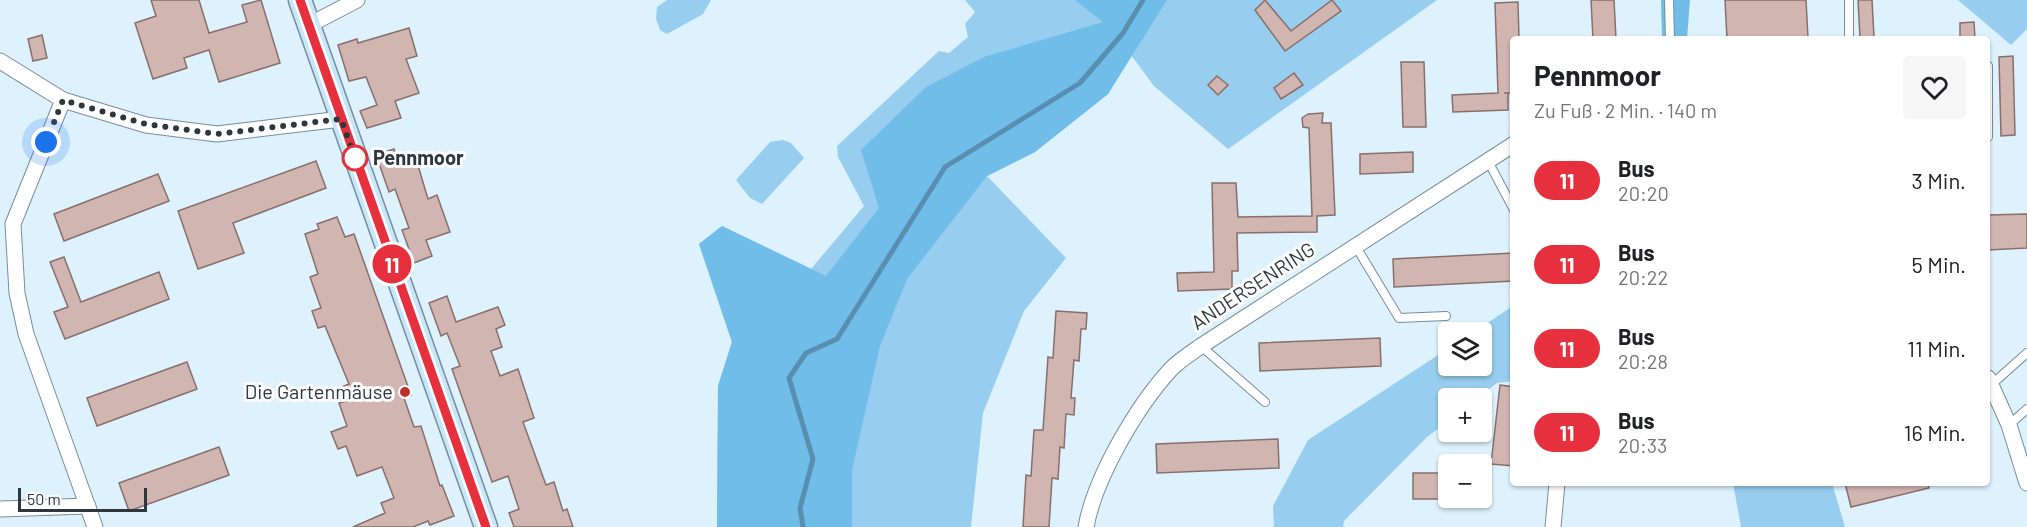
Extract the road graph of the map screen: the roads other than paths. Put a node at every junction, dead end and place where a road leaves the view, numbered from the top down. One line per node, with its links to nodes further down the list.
1 (300, 0): 5 (main road)
2 (357, 0): 5 (street)
3 (1669, 0): 6 (lane)
4 (1849, 0): 7 (lane)
5 (309, 25): 10 (main road)
6 (1670, 36)
7 (1850, 36)
8 (0, 61): 9 (street)
9 (63, 100): 10 (street); 14 (street)
10 (341, 119): 29 (main road)
11 (1510, 146): 12 (street, ANDERSENRING)
12 (1488, 160): 13 (lane); 15 (street, ANDERSENRING)
13 (1510, 202)
14 (7, 225): 26 (street)
15 (1355, 245): 16 (lane); 17 (street, ANDERSENRING)
16 (1446, 316)
17 (1201, 346): 21 (lane); 30 (street, ANDERSENRING)
18 (2027, 353): 19 (lane)
19 (1990, 381)
20 (1990, 384): 23 (street)
21 (1265, 402)
22 (2027, 409): 23 (lane)
23 (2009, 425): 24 (street)
24 (2027, 483)
25 (1557, 486): 31 (street)
26 (88, 506): 27 (street); 28 (street)
27 (0, 509)
28 (95, 527)
29 (486, 527)
30 (1086, 527)
31 (1553, 527)

